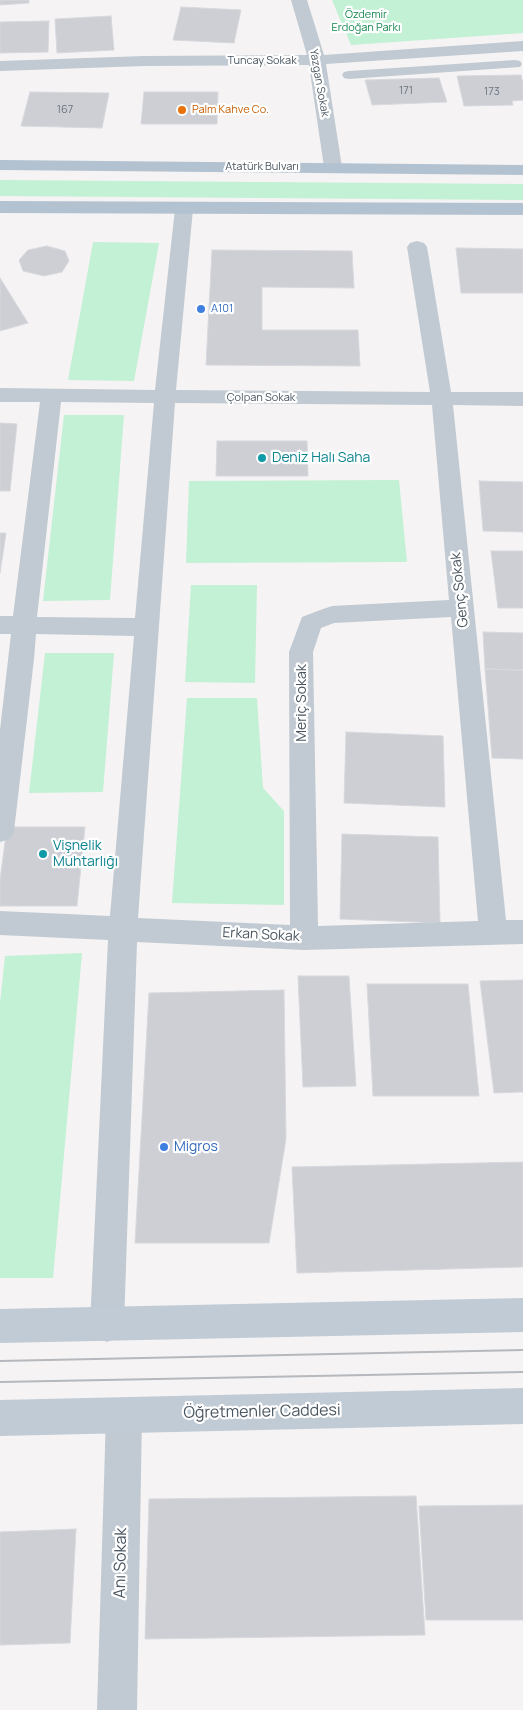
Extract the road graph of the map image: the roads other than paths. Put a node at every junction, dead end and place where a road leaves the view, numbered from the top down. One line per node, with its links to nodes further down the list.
1 (299, 0): 4 (street, Yazgan Sokak)
2 (523, 46): 3 (street, Tuncay Sokak)
3 (468, 58): 4 (street, Tuncay Sokak); 5 (lane); 7 (lane)
4 (317, 60): 6 (street, Tuncay Sokak); 9 (street, Yazgan Sokak)
5 (515, 64)
6 (0, 66)
7 (349, 75)
8 (0, 165): 9 (main road, Atatürk Bulvarı)
9 (333, 167): 10 (main road, Atatürk Bulvarı)
10 (523, 170)
11 (0, 207): 12 (main road)
12 (184, 209): 13 (main road); 17 (street)
13 (523, 210)
14 (417, 248): 19 (street, Genç Sokak)
15 (0, 395): 16 (street, Çolpan Sokak)
16 (51, 395): 17 (street, Çolpan Sokak); 21 (street)
17 (165, 397): 19 (street, Çolpan Sokak); 22 (street)
18 (523, 399): 19 (street, Çolpan Sokak)
19 (442, 400): 20 (street, Genç Sokak)
20 (462, 608): 27 (street, Genç Sokak); 28 (street, Meriç Sokak)
21 (12, 625): 22 (street); 23 (street)
22 (146, 627): 25 (street)
23 (0, 831)
24 (0, 923): 25 (street, Erkan Sokak)
25 (123, 928): 28 (street, Erkan Sokak); 30 (street)
26 (523, 932): 27 (street, Erkan Sokak)
27 (493, 933): 28 (street, Erkan Sokak)
28 (304, 938)
29 (523, 1315): 30 (main road)
30 (107, 1325): 31 (main road)
31 (0, 1326)
32 (523, 1406): 33 (main road, Öğretmenler Caddesi)
33 (124, 1416): 34 (main road, Öğretmenler Caddesi); 35 (street, Anı Sokak)
34 (0, 1418)
35 (117, 1710)

